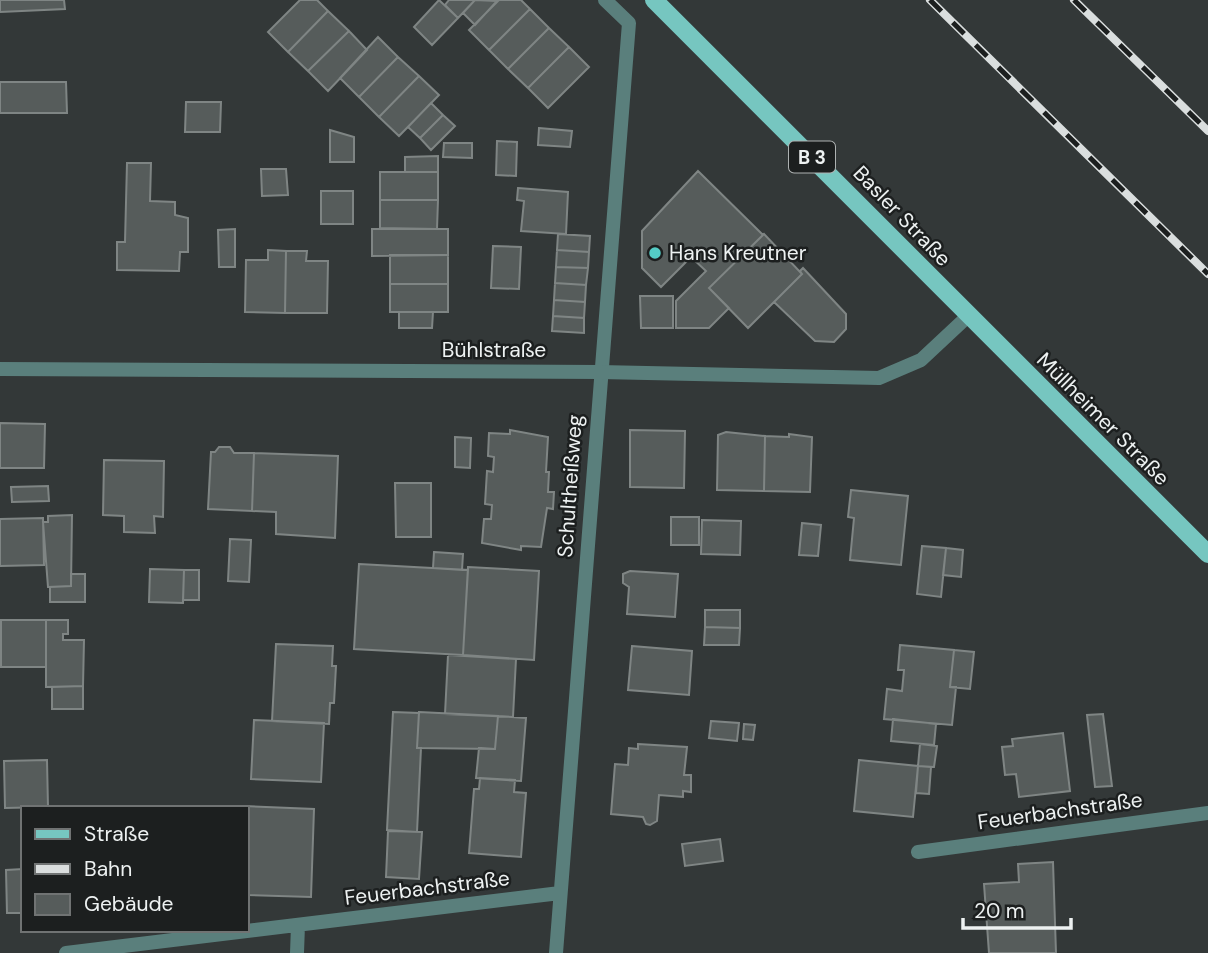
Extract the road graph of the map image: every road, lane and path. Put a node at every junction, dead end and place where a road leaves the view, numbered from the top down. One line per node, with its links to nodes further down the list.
1 (605, 0): 5 (street, Schultheißweg)
2 (654, 0): 3 (main road, Basler Straße / B 3)
3 (967, 317): 5 (street, Bühlstraße); 6 (main road, Müllheimer Straße / B 3)
4 (0, 369): 5 (street, Bühlstraße)
5 (600, 372): 9 (street, Schultheißweg)
6 (1208, 554)
7 (1208, 813): 8 (street, Feuerbachstraße)
8 (918, 852)
9 (561, 893): 10 (street, Feuerbachstraße); 15 (street, Schultheißweg)
10 (299, 925): 11 (street, Feuerbachstraße); 14 (street)
11 (248, 931)
12 (241, 932): 13 (street, Feuerbachstraße)
13 (66, 953)
14 (297, 953)
15 (556, 953)

